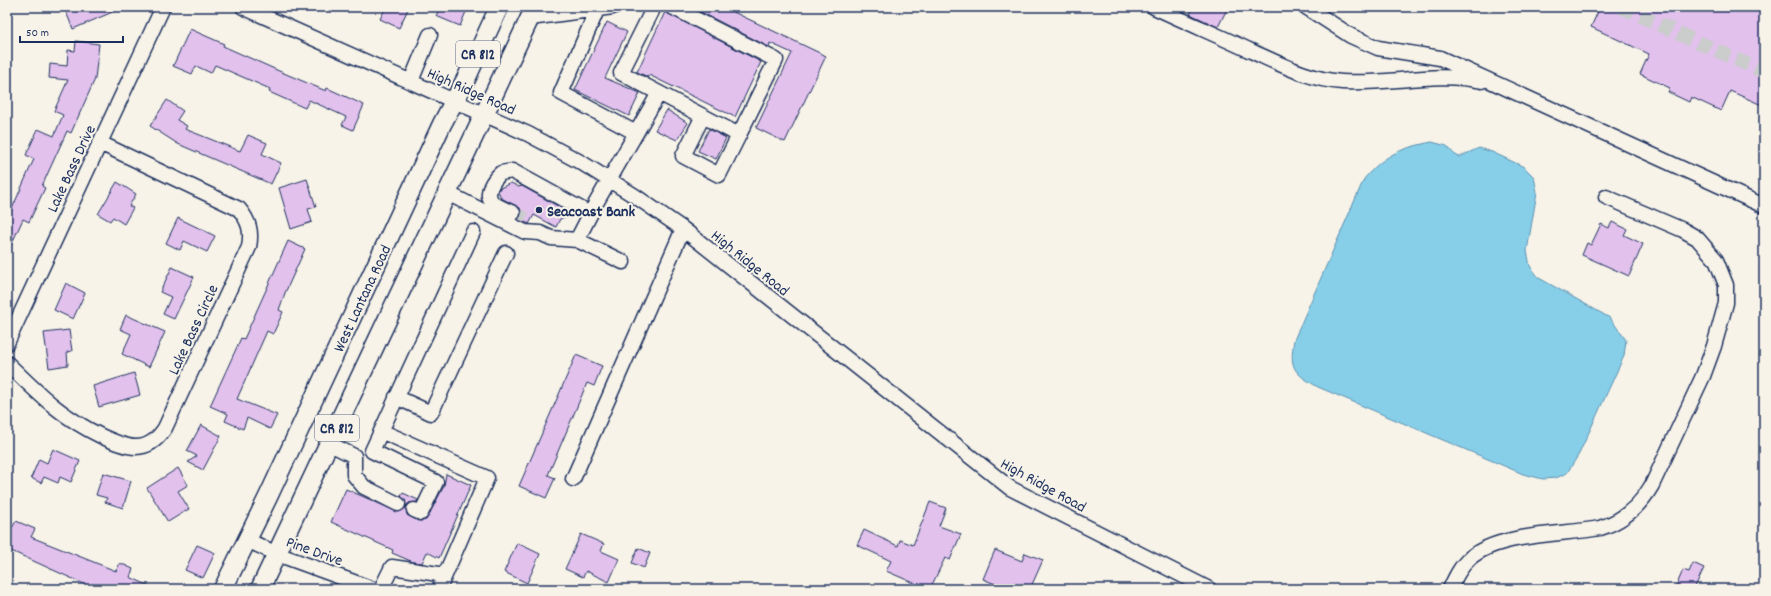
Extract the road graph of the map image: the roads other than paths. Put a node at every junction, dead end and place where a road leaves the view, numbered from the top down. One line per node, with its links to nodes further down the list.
1 (163, 7): 20 (street, Lake Bass Drive)
2 (242, 7): 12 (street, High Ridge Road)
3 (499, 7): 15 (main road, West Lantana Road / CR 812)
4 (613, 7): 9 (street)
5 (654, 7): 14 (street)
6 (672, 7): 19 (street)
7 (1154, 7): 13 (street)
8 (1306, 7): 13 (street)
9 (597, 10): 10 (street); 18 (street)
10 (533, 13): 16 (main road, West Lantana Road / CR 812)
11 (430, 35): 12 (street)
12 (411, 81): 15 (street, High Ridge Road)
13 (1495, 84): 24 (street)
14 (659, 93): 17 (street); 18 (street)
15 (454, 101): 16 (street, High Ridge Road); 44 (main road, West Lantana Road / CR 812)
16 (484, 114): 21 (street, High Ridge Road); 22 (main road, West Lantana Road / CR 812)
17 (703, 116): 19 (street); 19 (street)
18 (636, 133): 21 (street)
19 (739, 135)
20 (100, 143): 34 (street, Lake Bass Drive); 35 (street, Lake Bass Circle)
21 (609, 180): 26 (street); 28 (street, High Ridge Road)
22 (447, 193): 30 (street); 38 (main road, West Lantana Road / CR 812)
23 (1606, 197): 53 (street)
24 (1764, 206)
25 (513, 213): 26 (street)
26 (590, 214): 31 (street)
27 (530, 222): 30 (street)
28 (682, 229): 41 (street); 52 (street, High Ridge Road)
29 (473, 232): 36 (street)
30 (540, 233): 31 (street)
31 (577, 240): 33 (street)
32 (506, 253): 36 (street)
33 (623, 262)
34 (7, 343)
35 (7, 363)
36 (396, 397): 37 (street)
37 (381, 431): 39 (street); 46 (street)
38 (330, 444): 40 (street); 45 (main road, West Lantana Road / CR 812)
39 (372, 451): 40 (street); 43 (street)
40 (354, 456): 42 (street)
41 (573, 479)
42 (398, 504)
43 (414, 510)
44 (247, 540): 45 (street, Pine Drive); 47 (main road, West Lantana Road / CR 812)
45 (277, 554): 48 (main road, West Lantana Road / CR 812); 49 (street, Pine Drive)
46 (445, 575): 50 (street); 51 (street)
47 (223, 589)
48 (260, 589)
49 (373, 589)
50 (381, 589)
51 (439, 589)
52 (1210, 589)
53 (1450, 589)

